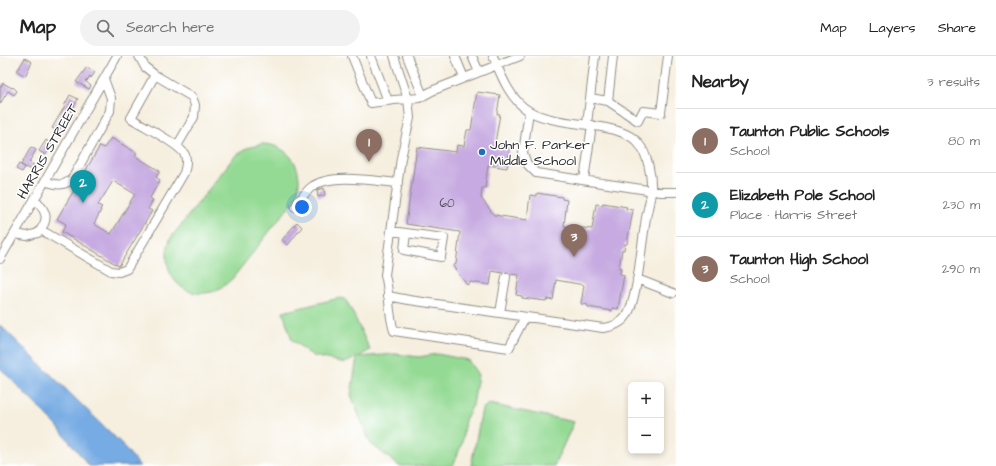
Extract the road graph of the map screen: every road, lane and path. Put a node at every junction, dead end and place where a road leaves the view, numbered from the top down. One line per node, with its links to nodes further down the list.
1 (117, 56): 18 (street, HARRIS STREET)
2 (139, 56): 16 (street)
3 (352, 56): 22 (street)
4 (371, 56): 22 (street)
5 (394, 56): 21 (street)
6 (407, 56): 19 (street)
7 (455, 56): 17 (street)
8 (472, 56): 15 (street)
9 (493, 56): 14 (street)
10 (520, 56): 14 (street)
11 (595, 56): 20 (street)
12 (613, 56): 23 (street)
13 (668, 56): 23 (street)
14 (497, 65): 15 (street); 24 (street)
15 (479, 72): 17 (street)
16 (155, 75): 26 (street); 26 (street)
17 (464, 78): 19 (street)
18 (104, 79): 28 (street, HARRIS STREET); 28 (street)
19 (423, 96): 21 (street)
20 (590, 98): 23 (street); 25 (street)
21 (408, 99): 22 (street); 29 (street)
22 (388, 101)
23 (608, 101)
24 (529, 111): 25 (street); 27 (street)
25 (590, 125): 27 (street); 30 (street)
26 (177, 146): 34 (street)
27 (584, 180): 30 (street)
28 (45, 181): 32 (street, HARRIS STREET)
29 (398, 182): 33 (street); 35 (street)
30 (651, 190): 31 (street); 40 (street)
31 (676, 192)
32 (35, 199): 34 (street); 37 (street, HARRIS STREET)
33 (295, 207)
34 (41, 230): 37 (street)
35 (391, 231): 36 (street); 42 (street)
36 (406, 233): 36 (street)
37 (15, 234): 38 (street, HARRIS STREET)
38 (0, 259)
39 (506, 277): 43 (street)
40 (637, 280): 41 (street); 44 (street)
41 (673, 293)
42 (388, 296): 43 (street); 44 (street)
43 (500, 313): 44 (street)
44 (525, 317)

